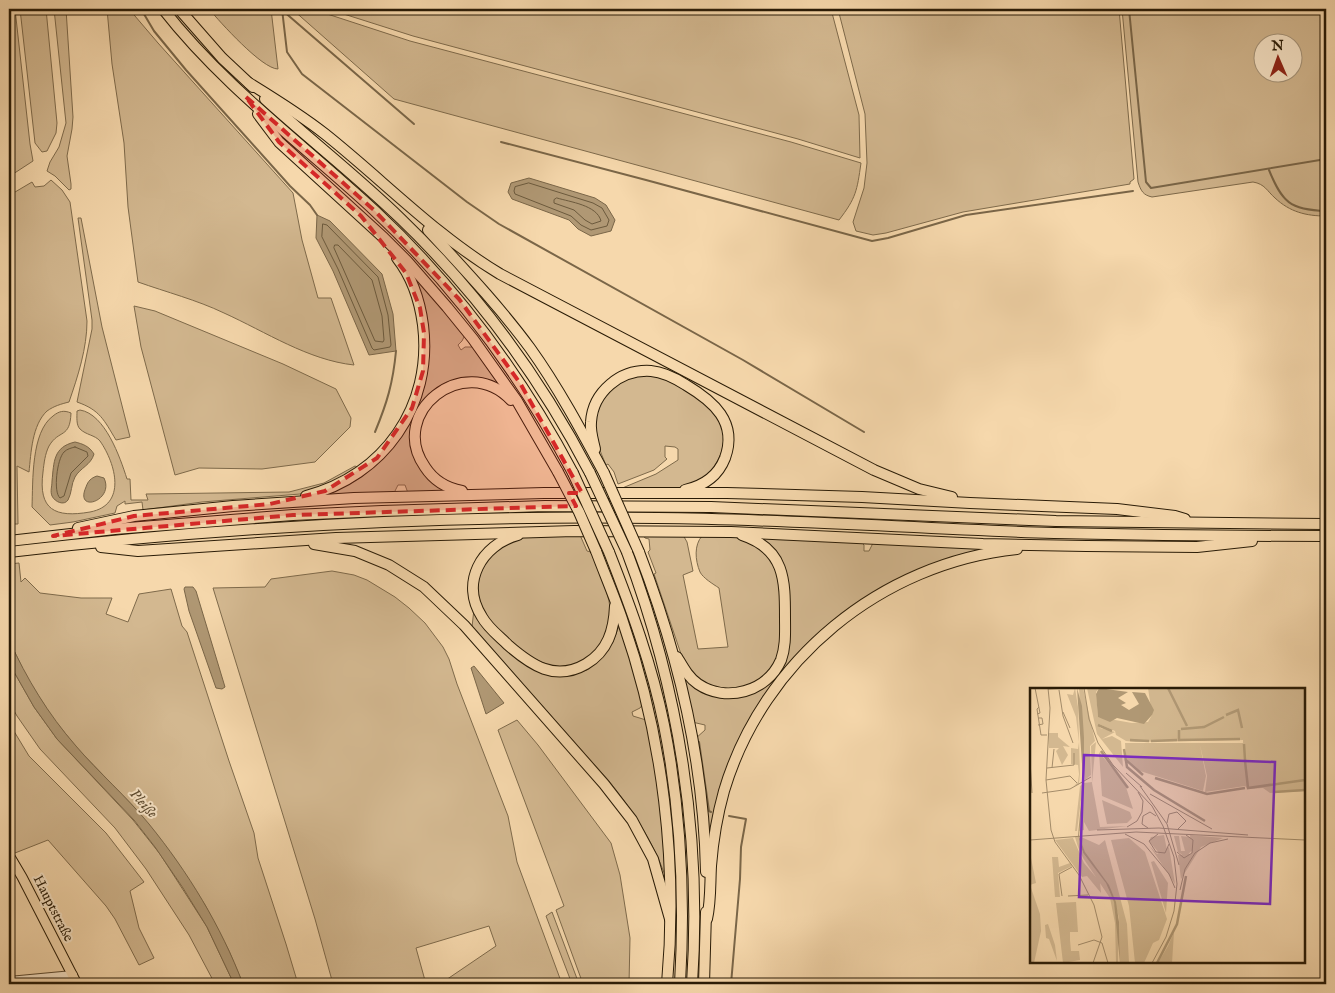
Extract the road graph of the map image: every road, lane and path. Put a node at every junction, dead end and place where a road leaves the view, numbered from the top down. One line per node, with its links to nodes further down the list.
1 (163, 9): 4 (highway)
2 (179, 9): 3 (highway)
3 (248, 83): 5 (highway); 35 (highway, bridge)
4 (246, 97): 6 (highway); 34 (highway, bridge)
5 (402, 201): 8 (highway); 12 (highway)
6 (360, 216): 7 (highway); 11 (highway)
7 (525, 414): 10 (highway); 25 (highway, bridge)
8 (597, 459): 9 (highway); 26 (highway, bridge)
9 (657, 492): 10 (highway); 12 (highway)
10 (483, 494): 11 (highway)
11 (270, 504): 17 (highway)
12 (1012, 505): 13 (highway)
13 (1196, 523): 14 (highway); 17 (highway)
14 (1326, 524)
15 (534, 531): 16 (highway); 21 (highway); 25 (highway)
16 (732, 532): 23 (highway); 26 (highway)
17 (53, 536): 20 (highway)
18 (1283, 536): 19 (highway); 22 (highway); 23 (highway)
19 (1326, 536)
20 (9, 541)
21 (268, 542): 22 (highway); 29 (highway)
22 (84, 544): 24 (highway)
23 (1086, 546): 28 (highway)
24 (9, 552)
25 (615, 600): 29 (highway)
26 (671, 648): 28 (highway)
27 (9, 856): 30 (main road, Hauptstraße)
28 (706, 918): 36 (highway)
29 (670, 920): 33 (highway)
30 (72, 975): 31 (street); 32 (main road, Hauptstraße)
31 (9, 981)
32 (77, 984)
33 (667, 984)
34 (680, 984)
35 (692, 984)
36 (704, 984)

